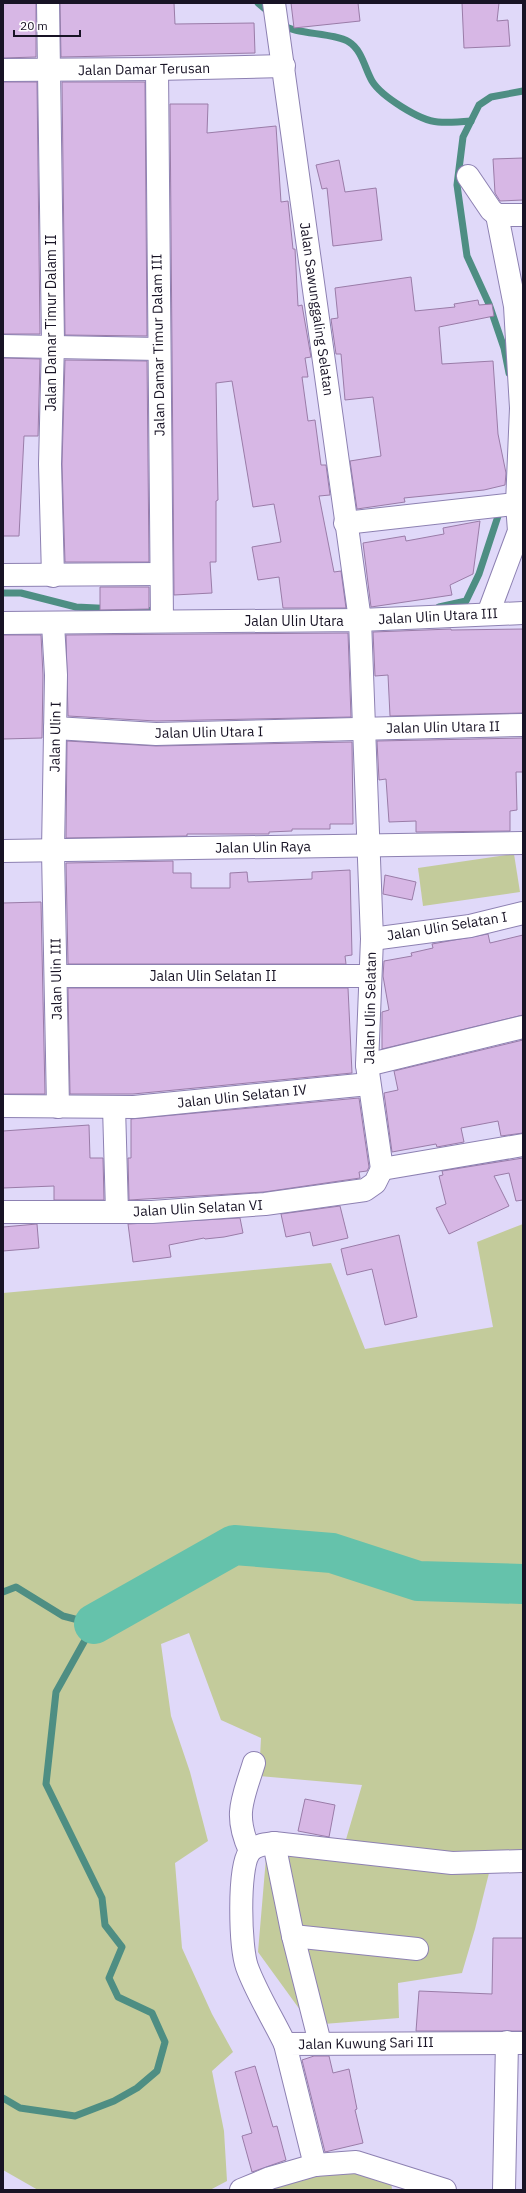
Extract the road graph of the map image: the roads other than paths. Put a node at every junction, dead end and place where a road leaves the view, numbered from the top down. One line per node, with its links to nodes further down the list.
1 (48, 3): 6 (street, Jalan Damar Timur Dalam II)
2 (276, 13): 3 (street, Jalan Sawunggaling Selatan)
3 (284, 66): 4 (street, Jalan Damar Terusan); 14 (street, Jalan Sawunggaling Selatan)
4 (157, 69): 6 (street, Jalan Damar Terusan); 12 (street, Jalan Damar Timur Dalam III)
5 (3, 70): 6 (street, Jalan Damar Terusan)
6 (48, 70): 11 (street, Jalan Damar Timur Dalam II)
7 (468, 176): 8 (street)
8 (497, 215): 9 (street); 13 (street)
9 (523, 215)
10 (3, 346): 11 (street)
11 (53, 347): 12 (street); 17 (street, Jalan Damar Timur Dalam II)
12 (158, 349): 15 (street, Jalan Damar Timur Dalam III)
13 (514, 508): 14 (street); 21 (street)
14 (346, 523): 20 (street, Jalan Sawunggaling Selatan)
15 (161, 574): 17 (street); 19 (street, Jalan Damar Timur Dalam III)
16 (3, 576): 17 (street)
17 (53, 576)
18 (523, 613): 21 (street, Jalan Ulin Utara III)
19 (162, 614): 20 (street, Jalan Ulin Utara); 23 (street, Jalan Ulin Utara)
20 (359, 614): 21 (street, Jalan Ulin Utara III); 26 (street, Jalan Ulin Utara)
21 (488, 614)
22 (3, 624): 23 (street, Jalan Ulin Utara)
23 (54, 624): 25 (street, Jalan Ulin I)
24 (523, 725): 26 (street, Jalan Ulin Utara II)
25 (55, 728): 26 (street, Jalan Ulin Utara I); 30 (street, Jalan Ulin I)
26 (362, 729): 28 (street, Jalan Ulin Utara)
27 (523, 843): 28 (street, Jalan Ulin Raya)
28 (368, 846): 30 (street, Jalan Ulin Raya); 32 (street, Jalan Ulin Selatan)
29 (3, 851): 30 (street, Jalan Ulin Raya)
30 (53, 851): 33 (street, Jalan Ulin III)
31 (523, 913): 32 (street, Jalan Ulin Selatan I)
32 (372, 939): 34 (street, Jalan Ulin Selatan)
33 (56, 976): 34 (street, Jalan Ulin Selatan II); 39 (street, Jalan Ulin III)
34 (369, 976): 36 (street, Jalan Ulin Selatan)
35 (523, 1026): 36 (street, Jalan Ulin Selatan IV)
36 (368, 1075): 38 (street, Jalan Ulin Selatan IV); 41 (street, Jalan Ulin Selatan)
37 (3, 1106): 39 (street, Jalan Ulin Selatan IV)
38 (114, 1107): 39 (street, Jalan Ulin Selatan IV); 43 (street)
39 (58, 1108)
40 (523, 1145): 41 (street)
41 (382, 1169): 43 (street, Jalan Ulin Selatan VI)
42 (3, 1212): 43 (street, Jalan Ulin Selatan VI)
43 (117, 1212)
44 (254, 1763): 46 (street)
45 (274, 1843): 46 (street); 47 (street); 48 (street)
46 (250, 1851): 52 (street)
47 (523, 1862)
48 (293, 1936): 49 (street); 51 (street)
49 (417, 1949)
50 (515, 2042): 51 (street, Jalan Kuwung Sari III); 57 (street)
51 (320, 2043): 52 (street, Jalan Kuwung Sari III)
52 (285, 2044): 53 (street, Jalan Kuwung Sari III)
53 (315, 2165): 54 (street); 55 (street)
54 (397, 2182): 56 (street)
55 (241, 2190)
56 (445, 2190)
57 (504, 2190)

